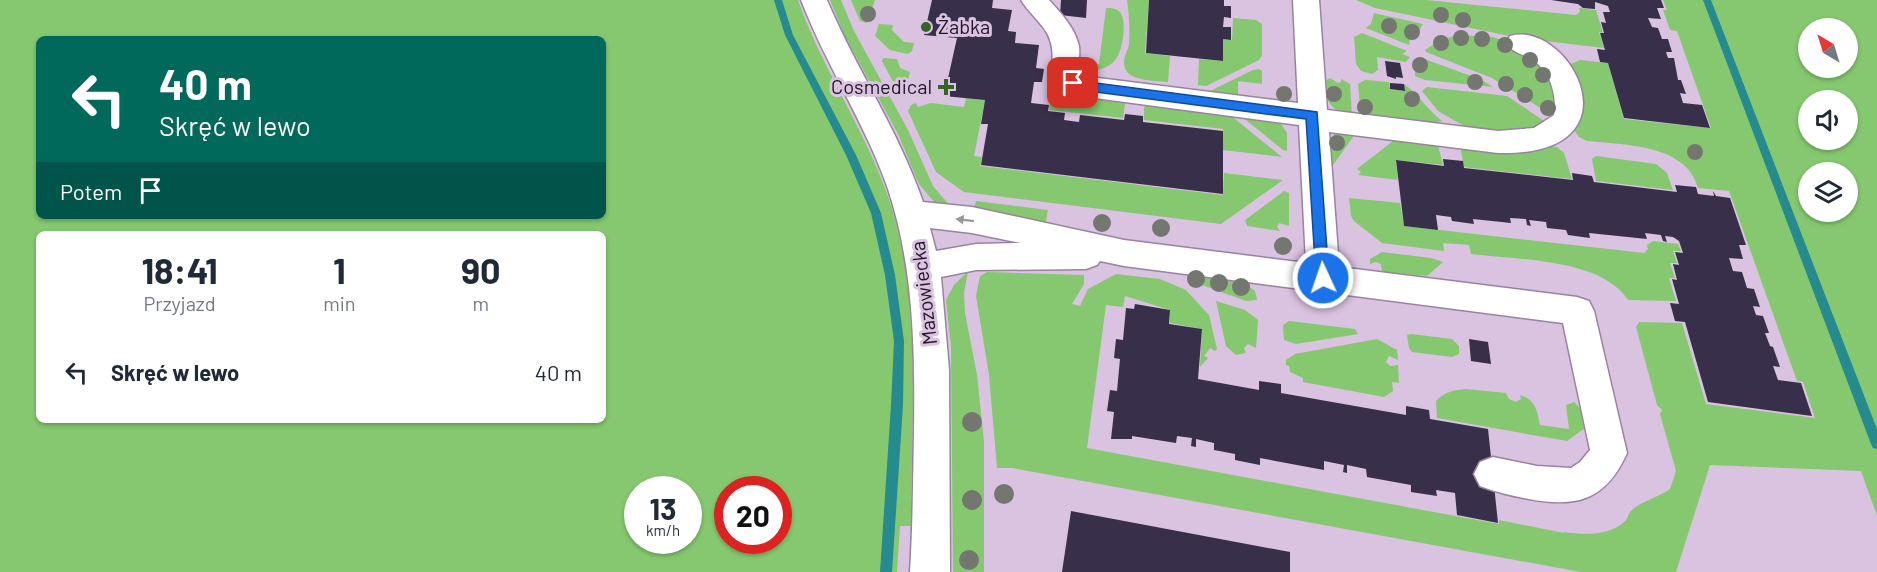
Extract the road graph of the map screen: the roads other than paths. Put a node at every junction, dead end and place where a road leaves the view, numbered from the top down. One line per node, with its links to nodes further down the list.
1 (814, 0): 6 (street, Mazowiecka)
2 (1035, 0): 5 (street)
3 (1306, 0): 5 (street)
4 (1520, 43): 5 (street)
5 (1313, 117): 9 (street)
6 (911, 213): 7 (street, one-way to 6); 8 (street, Mazowiecka)
7 (1124, 254): 8 (street); 9 (street)
8 (924, 267): 11 (street, Mazowiecka)
9 (1323, 278): 10 (street)
10 (1493, 474)
11 (930, 572)

